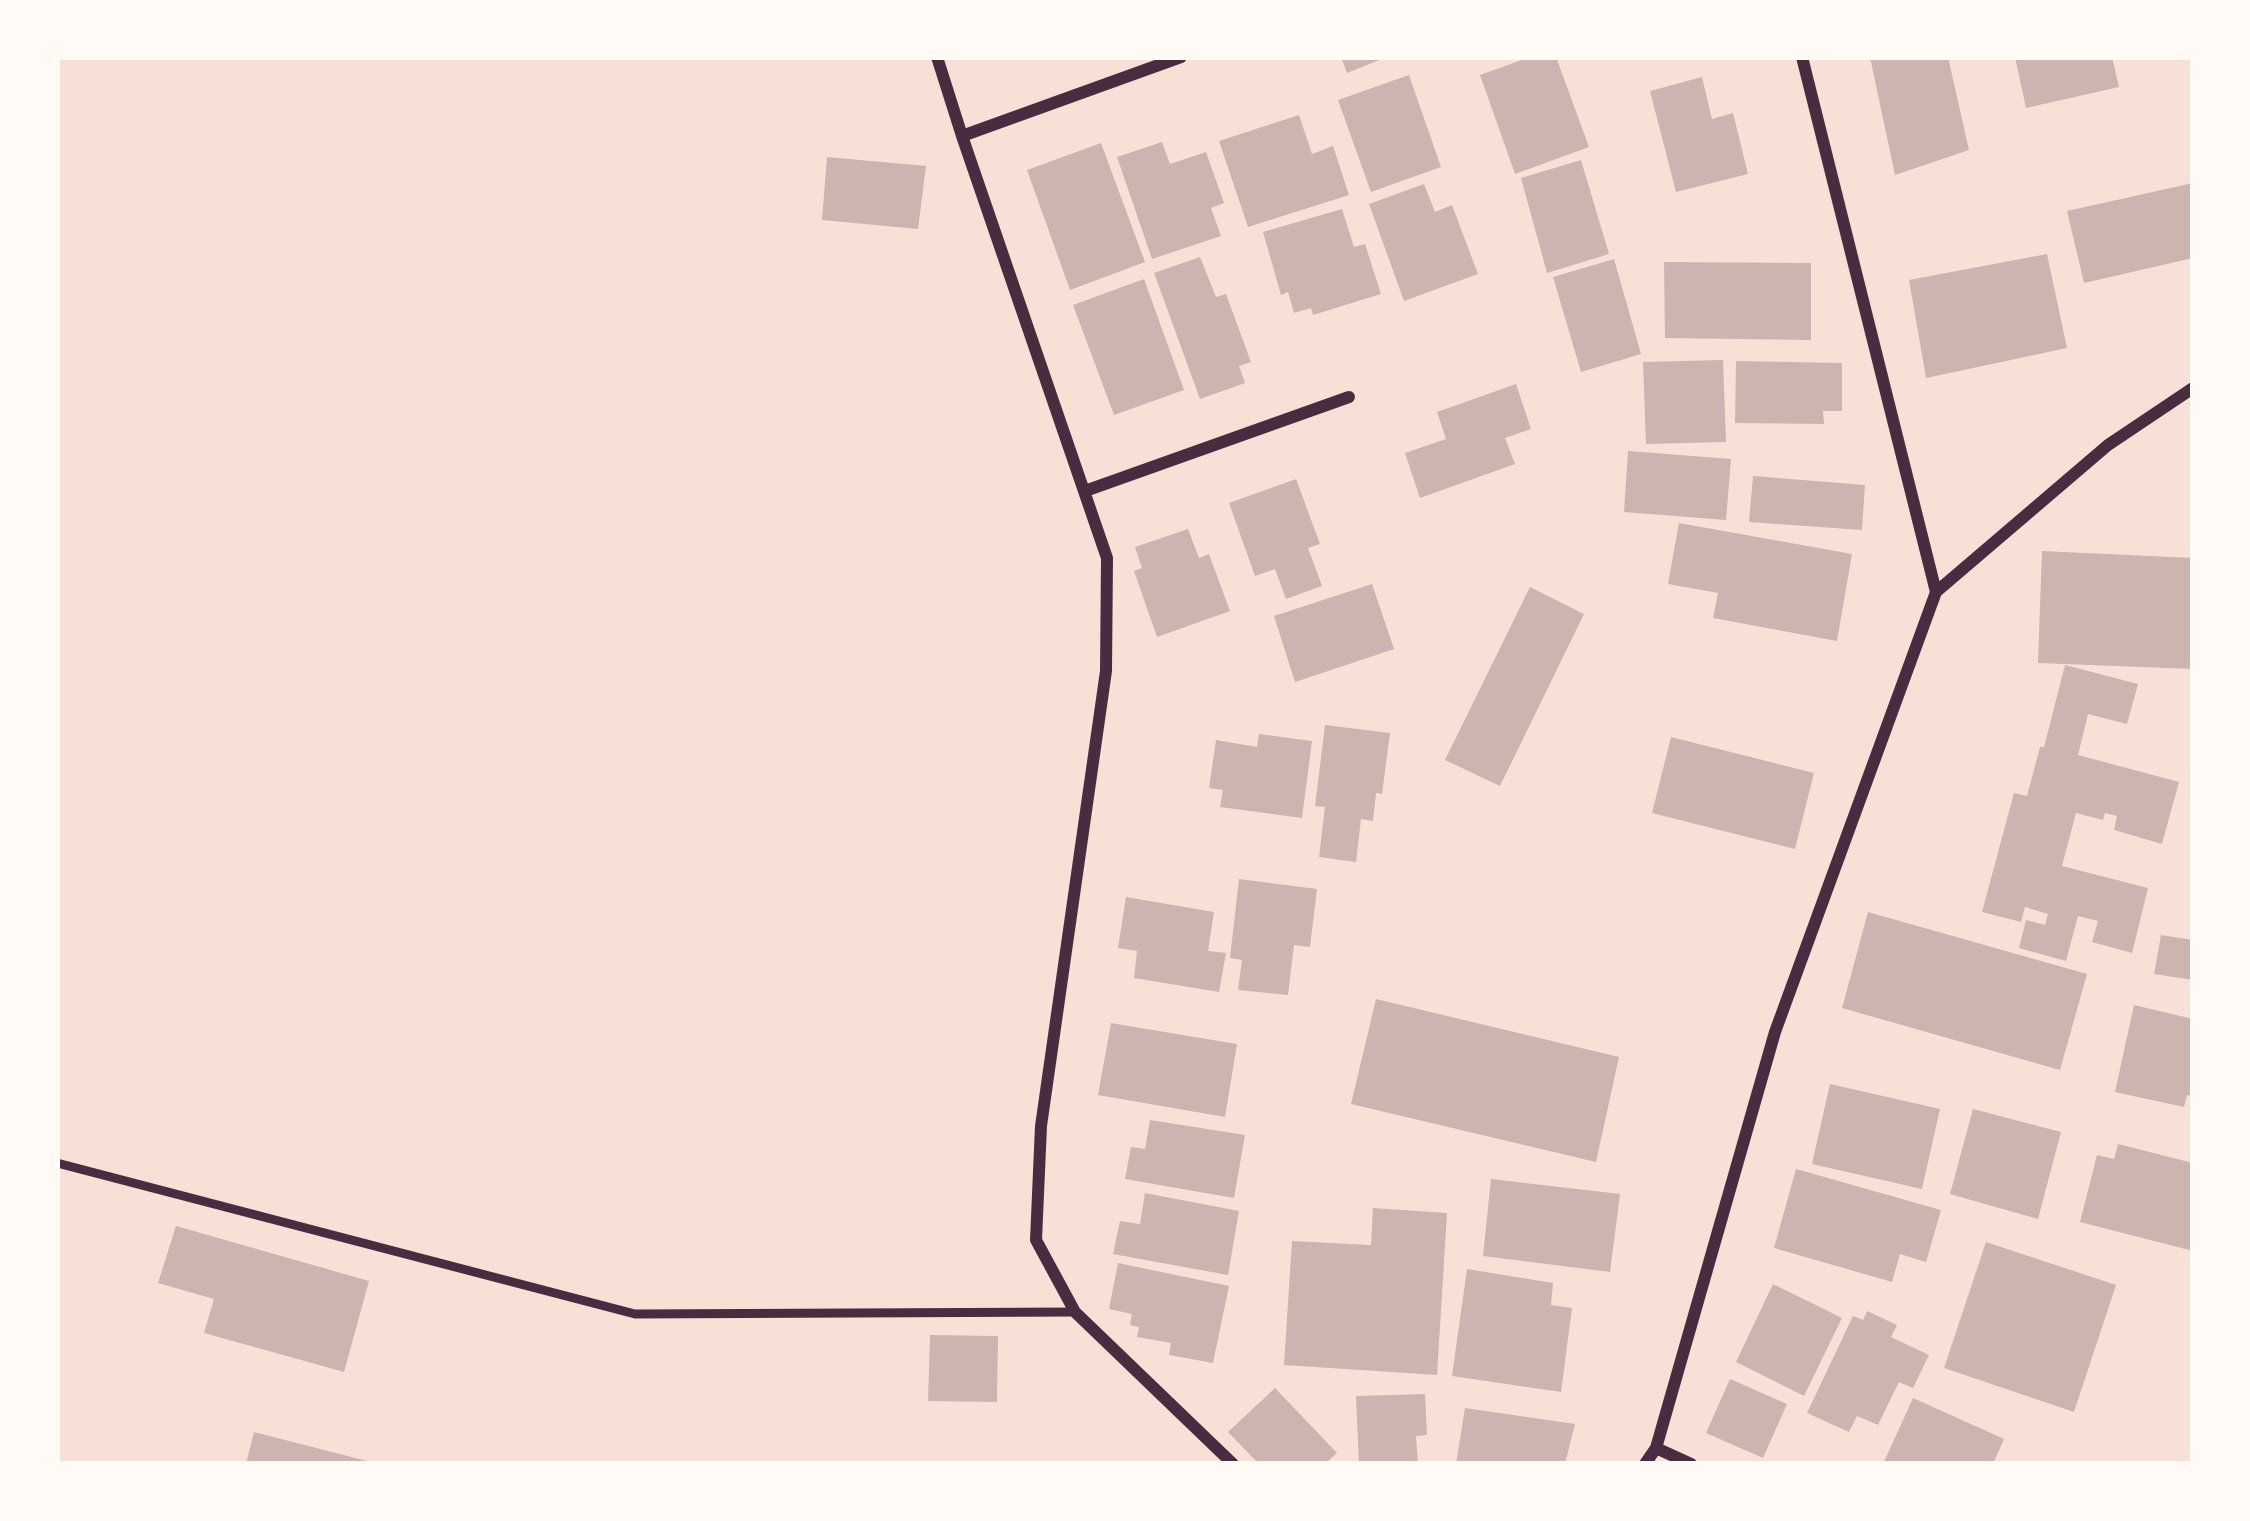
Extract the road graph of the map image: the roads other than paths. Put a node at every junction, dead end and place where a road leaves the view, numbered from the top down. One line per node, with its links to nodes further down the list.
1 (937, 57): 4 (street)
2 (1181, 57): 4 (street)
3 (1802, 57): 8 (street)
4 (962, 136): 7 (street)
5 (2193, 388): 8 (street)
6 (1349, 397): 7 (street)
7 (1084, 490): 10 (street)
8 (1936, 592): 11 (street)
9 (57, 1163): 10 (lane)
10 (1075, 1312): 12 (street)
11 (1656, 1448): 13 (street); 14 (street)
12 (1233, 1464)
13 (1645, 1464)
14 (1690, 1464)

